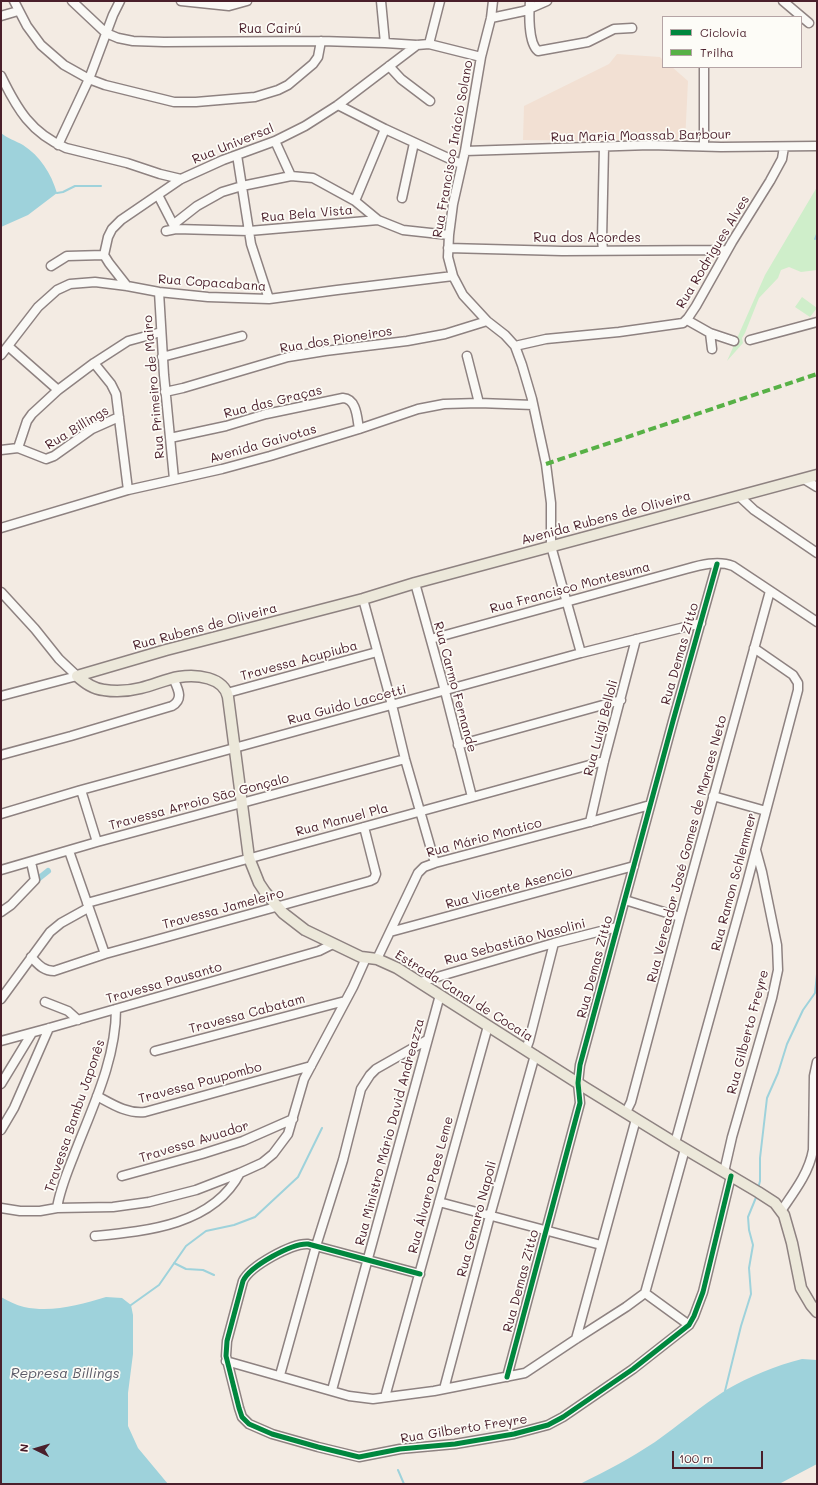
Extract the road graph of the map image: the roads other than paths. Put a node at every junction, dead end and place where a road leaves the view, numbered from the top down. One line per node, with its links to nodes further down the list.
1 (14, 1): 12 (street)
2 (72, 1): 19 (street, Rua Cairú)
3 (120, 1): 19 (street)
4 (181, 1): 5 (street)
5 (247, 1)
6 (381, 1): 21 (street)
7 (440, 1): 22 (street)
8 (493, 1): 16 (street, Rua Francisco Inácio Solano)
9 (547, 1): 11 (street)
10 (783, 1): 14 (street)
11 (529, 5): 16 (street); 18 (street)
12 (18, 11): 13 (street); 28 (street)
13 (1, 16)
14 (801, 16)
15 (802, 17): 17 (street)
16 (491, 18): 24 (street, Rua Francisco Inácio Solano)
17 (809, 23)
18 (632, 28)
19 (106, 33): 20 (street, Rua Cairú); 28 (street)
20 (320, 41): 21 (street, Rua Cairú); 28 (street)
21 (386, 42): 23 (street, Rua Cairú)
22 (430, 44): 23 (street, Rua Cairú); 24 (street, Rua Cairú)
23 (417, 45): 25 (street, Rua Universal)
24 (481, 57): 39 (street, Rua Francisco Inácio Solano)
25 (388, 66): 29 (street); 30 (street, Rua Universal)
26 (704, 68): 35 (street)
27 (1, 76): 34 (street)
28 (89, 79): 34 (street)
29 (430, 101)
30 (338, 105): 31 (street); 32 (street, Rua Universal)
31 (385, 129): 33 (street); 47 (street)
32 (275, 140): 40 (street, Rua Universal); 42 (street)
33 (414, 143): 41 (street); 46 (street)
34 (58, 144): 43 (street)
35 (704, 146): 37 (street, Rua Maria Moassab Barbour); 38 (street, Rua Maria Moassab Barbour)
36 (817, 146): 38 (street, Rua Maria Moassab Barbour)
37 (604, 147): 39 (street, Rua Maria Moassab Barbour); 54 (street)
38 (784, 147): 55 (street, Rua Rodrigues Alves)
39 (465, 151): 41 (street, Rua Francisco Inácio Solano)
40 (238, 155): 43 (street, Rua Universal); 44 (street)
41 (461, 164): 52 (street, Rua Francisco Inácio Solano)
42 (291, 176): 44 (street); 47 (street)
43 (181, 179): 45 (street, Rua Universal)
44 (242, 186): 49 (street); 51 (street)
45 (158, 195): 49 (street); 56 (street, Rua Universal)
46 (402, 198)
47 (355, 201): 48 (street)
48 (378, 220): 51 (street, Rua Bela Vista); 52 (street, Rua Bela Vista)
49 (175, 226): 50 (street, Rua Bela Vista); 51 (street, Rua Bela Vista)
50 (166, 231)
51 (249, 231): 61 (street)
52 (449, 235): 53 (street, Rua Francisco Inácio Solano)
53 (448, 248): 54 (street, Rua dos Acordes); 58 (street, Rua Francisco Inácio Solano)
54 (603, 250): 55 (street, Rua dos Acordes)
55 (727, 250): 62 (street, Rua Rodrigues Alves)
56 (104, 255): 57 (street); 59 (street)
57 (51, 266)
58 (453, 276): 61 (street, Rua Copacabana); 63 (street, Rua Francisco Inácio Solano)
59 (127, 286): 60 (street, Rua Copacabana); 70 (street, Rua Copacabana)
60 (159, 292): 61 (street, Rua Copacabana); 65 (street, Rua Primeiro de Mairo)
61 (269, 299)
62 (687, 320): 66 (street); 71 (street, Rua Rodrigues Alves)
63 (487, 321): 71 (street, Rua Francisco Inácio Solano); 78 (street, Rua dos Pioneiros)
64 (817, 322): 68 (street)
65 (161, 332): 74 (street, Rua Primeiro de Mairo); 76 (street)
66 (710, 333): 69 (street); 72 (street)
67 (242, 336): 74 (street)
68 (750, 340)
69 (734, 341)
70 (8, 346): 73 (street, Rua Copacabana); 77 (street)
71 (514, 346): 80 (street, Rua Francisco Inácio Solano)
72 (712, 349)
73 (1, 355)
74 (162, 356): 78 (street, Rua Primeiro de Mairo)
75 (468, 356): 79 (street)
76 (94, 363): 77 (street); 81 (street)
77 (58, 390): 84 (street)
78 (165, 392): 83 (street, Rua Primeiro de Mairo)
79 (479, 403): 80 (street, Avenida Gaivotas); 82 (street, Avenida Gaivotas)
80 (533, 405): 93 (street, Rua Francisco Inácio Solano)
81 (119, 417): 84 (street, Rua Billings); 90 (street)
82 (359, 430): 83 (street, Rua das Graças); 87 (street, Avenida Gaivotas)
83 (170, 438): 87 (street, Rua Primeiro de Mairo)
84 (18, 448): 85 (street, Rua Billings)
85 (1, 450)
86 (817, 475): 88 (main road, Avenida Rubens de Oliveira)
87 (174, 479): 90 (street, Avenida Gaivotas)
88 (804, 479): 89 (street); 91 (main road, Avenida Rubens de Oliveira)
89 (817, 488)
90 (128, 490): 92 (street, Avenida Gaivotas)
91 (739, 496): 93 (main road, Avenida Rubens de Oliveira); 94 (street)
92 (1, 528)
93 (551, 546): 96 (main road, Avenida Rubens de Oliveira); 100 (street, Rua Francisco Inácio Solano)
94 (817, 553)
95 (717, 564): 97 (street, Rua Francisco Montesuma); 100 (street, Rua Francisco Montesuma); 101 (street, Rua Demas Zitto)
96 (415, 583): 99 (main road, Rua Rubens de Oliveira); 103 (street, Rua Carmo Fernande)
97 (770, 591): 102 (street, Rua Francisco Montesuma); 105 (street, Rua Vereador José Gomes de Moraes Neto)
98 (1, 592): 108 (street)
99 (363, 599): 106 (street); 108 (main road, Rua Rubens de Oliveira)
100 (568, 601): 103 (street, Rua Francisco Montesuma); 107 (street, Rua Francisco Inácio Solano)
101 (701, 622): 104 (street, Rua Guido Laccetti); 124 (street, Rua Demas Zitto)
102 (817, 622)
103 (431, 639): 110 (street, Rua Carmo Fernande)
104 (636, 639): 107 (street, Rua Guido Laccetti); 113 (street, Rua Luigi Belloli)
105 (754, 648): 121 (street, Rua Vereador José Gomes de Moraes Neto); 125 (street, Rua Ramon Schlemmer)
106 (377, 652): 111 (street, Travessa Acupiuba); 114 (street)
107 (582, 652): 110 (street, Rua Guido Laccetti)
108 (77, 676): 109 (main road); 112 (street, Rua Rubens de Oliveira)
109 (173, 678): 111 (main road); 117 (street)
110 (445, 691): 114 (street, Rua Guido Laccetti); 115 (street, Rua Carmo Fernande)
111 (227, 693): 116 (main road, Estrada Canal de Cocaia)
112 (1, 696)
113 (621, 700): 115 (street); 119 (street, Rua Luigi Belloli)
114 (392, 705): 116 (street, Rua Guido Laccetti); 118 (street)
115 (458, 745): 122 (street, Rua Carmo Fernande)
116 (235, 748): 120 (street, Rua Guido Laccetti); 123 (main road, Estrada Canal de Cocaia)
117 (1, 755)
118 (405, 759): 123 (street, Travessa Arroio São Gonçalo); 126 (street)
119 (604, 761): 122 (street, Rua Manuel Pla); 128 (street, Rua Luigi Belloli)
120 (81, 790): 127 (street, Rua Guido Laccetti); 130 (street)
121 (713, 796): 125 (street); 142 (street, Rua Vereador José Gomes de Moraes Neto)
122 (472, 797): 126 (street, Rua Manuel Pla)
123 (242, 803): 130 (street, Travessa Arroio São Gonçalo); 133 (main road, Estrada Canal de Cocaia)
124 (650, 805): 128 (street, Rua Mário Montico); 136 (street, Rua Demas Zitto)
125 (766, 811): 131 (street, Rua Ramon Schlemmer)
126 (421, 812): 129 (street, Rua Manuel Pla); 135 (street)
127 (1, 814)
128 (590, 822): 135 (street, Rua Mário Montico)
129 (364, 827): 133 (street, Rua Manuel Pla); 140 (street, Travessa Jameleiro)
130 (97, 842): 132 (street, Travessa Arroio São Gonçalo)
131 (756, 850): 175 (street, Rua Ramon Schlemmer); 178 (street, Rua Gilberto Freyre)
132 (69, 851): 134 (street, Travessa Arroio São Gonçalo); 139 (street)
133 (249, 858): 139 (street, Rua Manuel Pla); 140 (main road, Estrada Canal de Cocaia)
134 (31, 862): 137 (street, Travessa Arroio São Gonçalo); 141 (street)
135 (435, 863): 144 (street, Rua Mário Montico)
136 (634, 866): 138 (street, Rua Demas Zitto); 144 (street, Rua Vicente Asencio)
137 (1, 870)
138 (625, 900): 142 (street); 143 (street, Rua Demas Zitto)
139 (87, 905): 147 (street); 148 (street, Rua Manuel Pla)
140 (277, 906): 145 (main road, Estrada Canal de Cocaia); 147 (street, Travessa Jameleiro)
141 (1, 912)
142 (680, 917): 171 (street, Rua Vereador José Gomes de Moraes Neto)
143 (618, 927): 146 (street, Rua Sebastião Nasolini); 168 (street, Rua Demas Zitto)
144 (390, 932): 150 (street, Rua Mário Montico)
145 (333, 944): 149 (main road, Estrada Canal de Cocaia); 156 (street, Travessa Pausanto)
146 (554, 944): 151 (street, Rua Sebastião Nasolini); 163 (street)
147 (105, 954): 148 (street, Travessa Jameleiro)
148 (31, 957): 153 (street, Rua Manuel Pla)
149 (366, 958): 150 (main road, Estrada Canal de Cocaia); 154 (street)
150 (377, 959): 151 (main road, Estrada Canal de Cocaia)
151 (420, 982): 152 (main road, Estrada Canal de Cocaia)
152 (440, 995): 158 (main road, Estrada Canal de Cocaia); 161 (street, Rua Ministro Mário David Andreazza)
153 (1, 999)
154 (345, 1001): 164 (street, Travessa Cabatam); 167 (street)
155 (46, 1002): 157 (street)
156 (116, 1009): 157 (street, Travessa Pausanto); 170 (street, Travessa Bambu Japonês)
157 (78, 1020): 159 (street, Travessa Pausanto)
158 (488, 1026): 163 (main road, Estrada Canal de Cocaia); 180 (street, Rua Álvaro Paes Leme)
159 (49, 1028): 160 (street, Travessa Pausanto); 174 (street)
160 (32, 1033): 162 (street, Travessa Pausanto); 169 (street)
161 (427, 1040): 188 (street); 189 (street, Rua Ministro Mário David Andreazza)
162 (1, 1041)
163 (526, 1050): 165 (main road, Estrada Canal de Cocaia)
164 (155, 1051)
165 (535, 1056): 168 (main road, Estrada Canal de Cocaia); 184 (street, Rua Genaro Napoli)
166 (817, 1062): 183 (street)
167 (311, 1066): 170 (street, Travessa Paupombo); 172 (street)
168 (578, 1083): 171 (main road, Estrada Canal de Cocaia); 185 (street, Rua Demas Zitto)
169 (1, 1084)
170 (97, 1096): 182 (street, Travessa Bambu Japonês)
171 (626, 1112): 173 (main road, Estrada Canal de Cocaia)
172 (293, 1119): 177 (street); 179 (street, Travessa Avuador)
173 (636, 1119): 175 (main road, Estrada Canal de Cocaia); 187 (street)
174 (1, 1130)
175 (675, 1143): 176 (main road, Estrada Canal de Cocaia)
176 (685, 1149): 178 (main road, Estrada Canal de Cocaia); 191 (street)
177 (240, 1173): 182 (street); 186 (street)
178 (728, 1174): 183 (main road, Estrada Canal de Cocaia); 193 (street, Rua Gilberto Freyre)
179 (122, 1176)
180 (439, 1202): 184 (street); 190 (street, Rua Álvaro Paes Leme)
181 (1, 1208): 182 (street)
182 (57, 1208)
183 (781, 1211): 192 (main road, Estrada Canal de Cocaia)
184 (490, 1216): 185 (street); 198 (street, Rua Genaro Napoli)
185 (546, 1230): 187 (street); 197 (street, Rua Demas Zitto)
186 (95, 1236)
187 (602, 1245): 194 (street)
188 (316, 1246): 189 (street, Rua Gilberto Freyre); 195 (street, Rua Gilberto Freyre); 196 (street)
189 (367, 1260): 190 (street, Rua Gilberto Freyre); 199 (street, Rua Ministro Mário David Andreazza)
190 (420, 1274): 200 (street, Rua Álvaro Paes Leme)
191 (645, 1293): 193 (street); 194 (street)
192 (817, 1312)
193 (689, 1325): 195 (street, Rua Gilberto Freyre)
194 (576, 1338): 197 (street)
195 (226, 1361): 196 (street)
196 (280, 1375): 199 (street)
197 (507, 1378): 198 (street)
198 (444, 1389): 200 (street)
199 (332, 1390): 200 (street)
200 (385, 1397)

